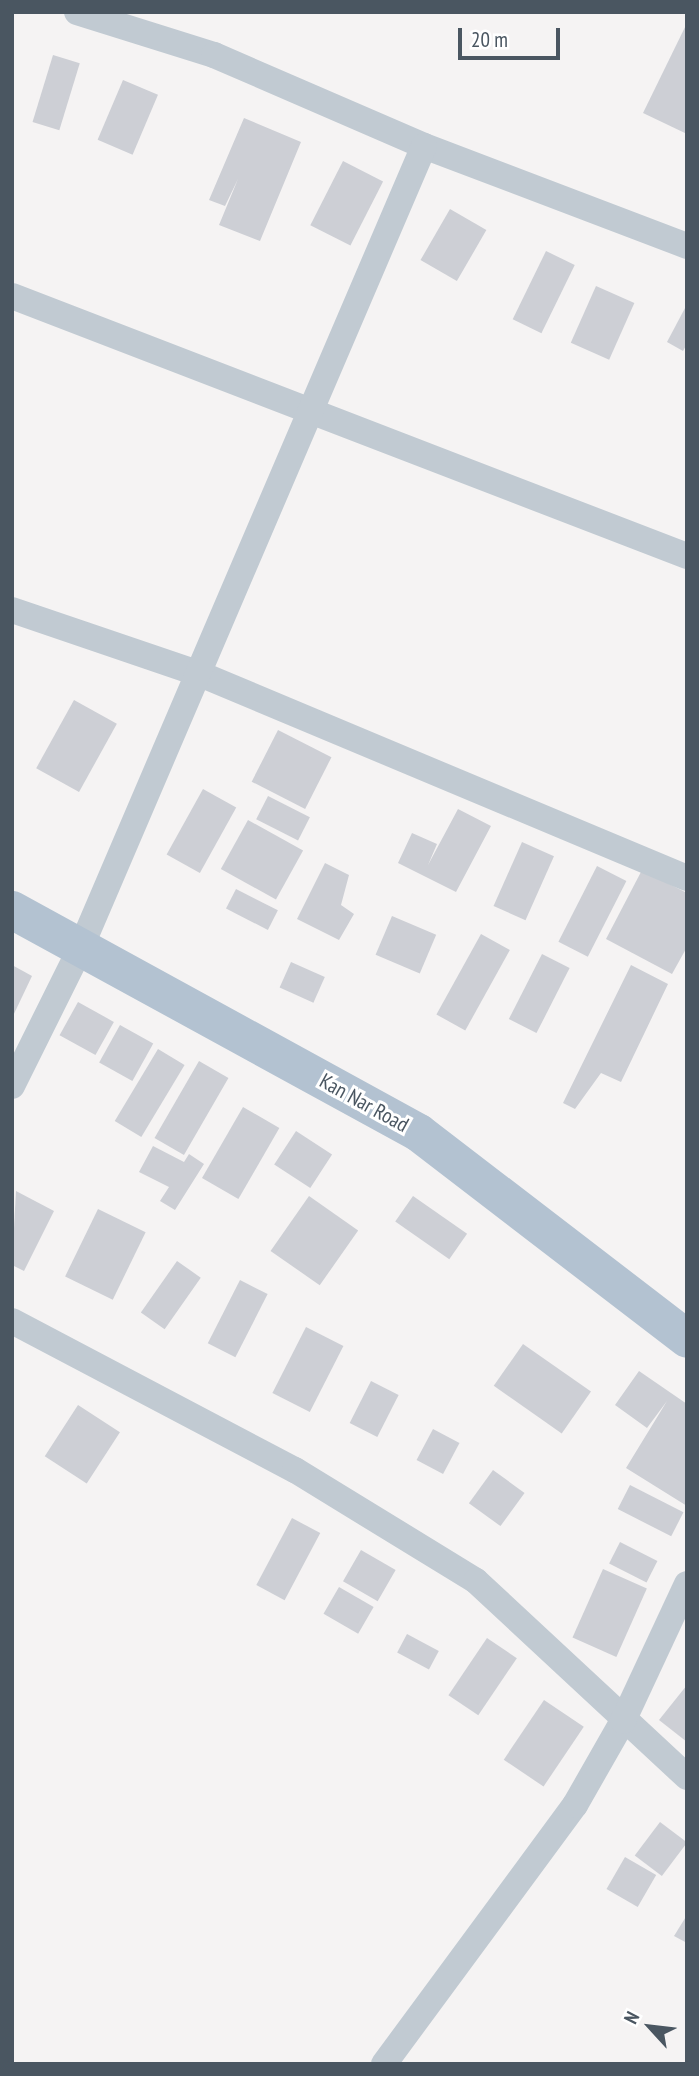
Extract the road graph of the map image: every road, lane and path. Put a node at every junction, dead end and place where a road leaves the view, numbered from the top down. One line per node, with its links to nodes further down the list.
1 (77, 12): 2 (street)
2 (424, 146): 3 (street); 5 (street)
3 (687, 246)
4 (12, 296): 5 (street)
5 (315, 409): 6 (street); 8 (street)
6 (687, 556)
7 (12, 610): 8 (street)
8 (200, 674): 9 (street); 11 (street)
9 (687, 878)
10 (12, 910): 11 (main road, Kan Nar Road)
11 (81, 947): 12 (street); 14 (main road, Kan Nar Road)
12 (12, 1086)
13 (12, 1321): 16 (street)
14 (687, 1339)
15 (687, 1584): 16 (street)
16 (623, 1721): 17 (street); 18 (street)
17 (687, 1777)
18 (384, 2064)

